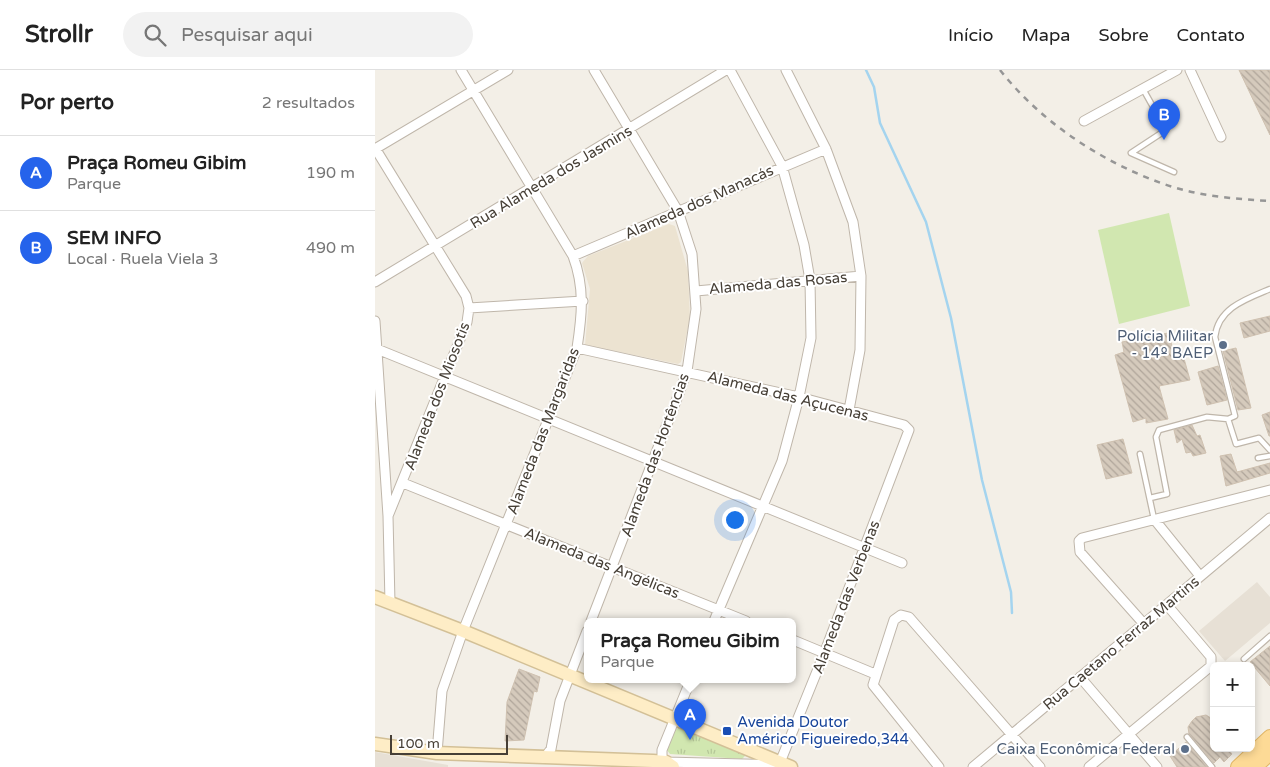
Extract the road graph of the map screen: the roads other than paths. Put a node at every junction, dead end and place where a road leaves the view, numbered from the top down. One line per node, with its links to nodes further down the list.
1 (461, 70): 10 (street, Alameda das Margaridas)
2 (508, 70): 10 (street)
3 (594, 70): 12 (street, Alameda das Hortências)
4 (727, 70): 12 (street, Rua Alameda dos Jasmins)
5 (730, 70): 16 (street)
6 (786, 70): 15 (street)
7 (1177, 70): 9 (street)
8 (1190, 70): 13 (street)
9 (1143, 89): 11 (street); 17 (lane)
10 (473, 91): 14 (street); 18 (street, Alameda das Margaridas)
11 (1084, 121)
12 (630, 129): 18 (street, Rua Alameda dos Jasmins); 19 (street, Alameda das Hortências)
13 (1221, 137)
14 (375, 149): 20 (street, Alameda dos Miosotis)
15 (826, 149): 16 (street, Alameda dos Manacás); 22 (street)
16 (782, 166): 19 (street, Alameda dos Manacás); 23 (street)
17 (1174, 172)
18 (532, 187): 20 (street, Rua Alameda dos Jasmins); 21 (street, Alameda das Margaridas)
19 (678, 211): 21 (street, Alameda dos Manacás); 26 (street, Alameda das Hortências)
20 (434, 247): 24 (street, Rua Alameda dos Jasmins); 28 (street, Alameda dos Miosotis)
21 (573, 256): 27 (street, Alameda das Margaridas)
22 (861, 276): 23 (street, Alameda das Rosas); 35 (street)
23 (810, 280): 26 (street, Alameda das Rosas); 34 (street)
24 (375, 282)
25 (1270, 289): 36 (lane)
26 (696, 291): 32 (street, Alameda das Hortências)
27 (583, 301): 28 (street); 30 (street, Alameda das Margaridas)
28 (469, 308): 33 (street, Alameda dos Miosotis)
29 (375, 321): 31 (street)
30 (577, 348): 32 (street, Alameda das Açucenas); 37 (street, Alameda das Margaridas)
31 (377, 349): 33 (street); 46 (street)
32 (687, 371): 34 (street, Alameda das Açucenas); 43 (street, Alameda das Hortências)
33 (446, 377): 37 (street); 44 (street, Alameda dos Miosotis)
34 (799, 398): 35 (street, Alameda das Açucenas); 49 (street)
35 (849, 410): 38 (street, Alameda das Açucenas)
36 (1227, 419): 39 (lane); 48 (lane)
37 (549, 420): 43 (street); 53 (street, Alameda das Margaridas)
38 (909, 430): 54 (street, Alameda das Verbenas)
39 (1270, 450)
40 (1140, 454): 48 (lane)
41 (1270, 456): 42 (lane)
42 (1258, 458)
43 (654, 462): 49 (street); 56 (street, Alameda das Hortências)
44 (403, 483): 47 (street, Alameda dos Miosotis); 53 (street, Alameda das Angélicas)
45 (1270, 490): 52 (street)
46 (387, 495): 47 (street); 50 (street)
47 (397, 497): 50 (street, Alameda dos Miosotis)
48 (1150, 498): 52 (lane)
49 (763, 506): 54 (street); 61 (street)
50 (388, 516): 59 (street)
51 (1270, 518): 57 (street, Rua Caetano Ferraz Martins)
52 (1154, 519): 57 (street); 65 (street)
53 (507, 524): 56 (street, Alameda das Angélicas); 66 (street, Alameda das Margaridas)
54 (865, 548): 55 (street); 70 (street, Alameda das Verbenas)
55 (902, 563)
56 (613, 567): 61 (street, Alameda das Angélicas); 62 (street, Alameda das Hortências)
57 (1200, 576): 60 (street, Rua Caetano Ferraz Martins)
58 (375, 597): 59 (main road)
59 (390, 603): 66 (main road)
60 (1167, 604): 65 (street, Rua Caetano Ferraz Martins); 79 (street)
61 (719, 610): 63 (street); 64 (street, Alameda das Angélicas)
62 (592, 618)
63 (715, 618)
64 (739, 618)
65 (1144, 624): 74 (street, Rua Caetano Ferraz Martins)
66 (463, 631): 73 (main road); 84 (street, Alameda das Margaridas)
67 (1270, 636): 71 (lane)
68 (584, 639): 73 (street)
69 (796, 641): 70 (street)
70 (824, 654): 72 (street); 89 (street, Alameda das Verbenas)
71 (1244, 659)
72 (875, 674): 80 (street); 90 (street)
73 (570, 675): 75 (main road); 86 (street)
74 (1080, 677): 79 (street); 80 (street, Rua Caetano Ferraz Martins)
75 (584, 681)
76 (590, 683): 78 (main road)
77 (689, 683): 78 (street)
78 (675, 718): 88 (street); 89 (main road)
79 (1129, 733): 93 (street); 94 (street)
80 (1013, 735): 91 (street, Rua Caetano Ferraz Martins); 92 (street)
81 (1187, 738): 95 (lane)
82 (1270, 738): 96 (main road)
83 (375, 744): 84 (main road)
84 (437, 753): 87 (main road)
85 (1270, 753): 97 (main road)
86 (545, 756): 87 (main road); 88 (main road)
87 (497, 761)
88 (669, 764): 89 (street)
89 (786, 765)
90 (939, 767)
91 (973, 767)
92 (1040, 767)
93 (1089, 767)
94 (1157, 767)
95 (1212, 767)
96 (1238, 767)
97 (1255, 767)

